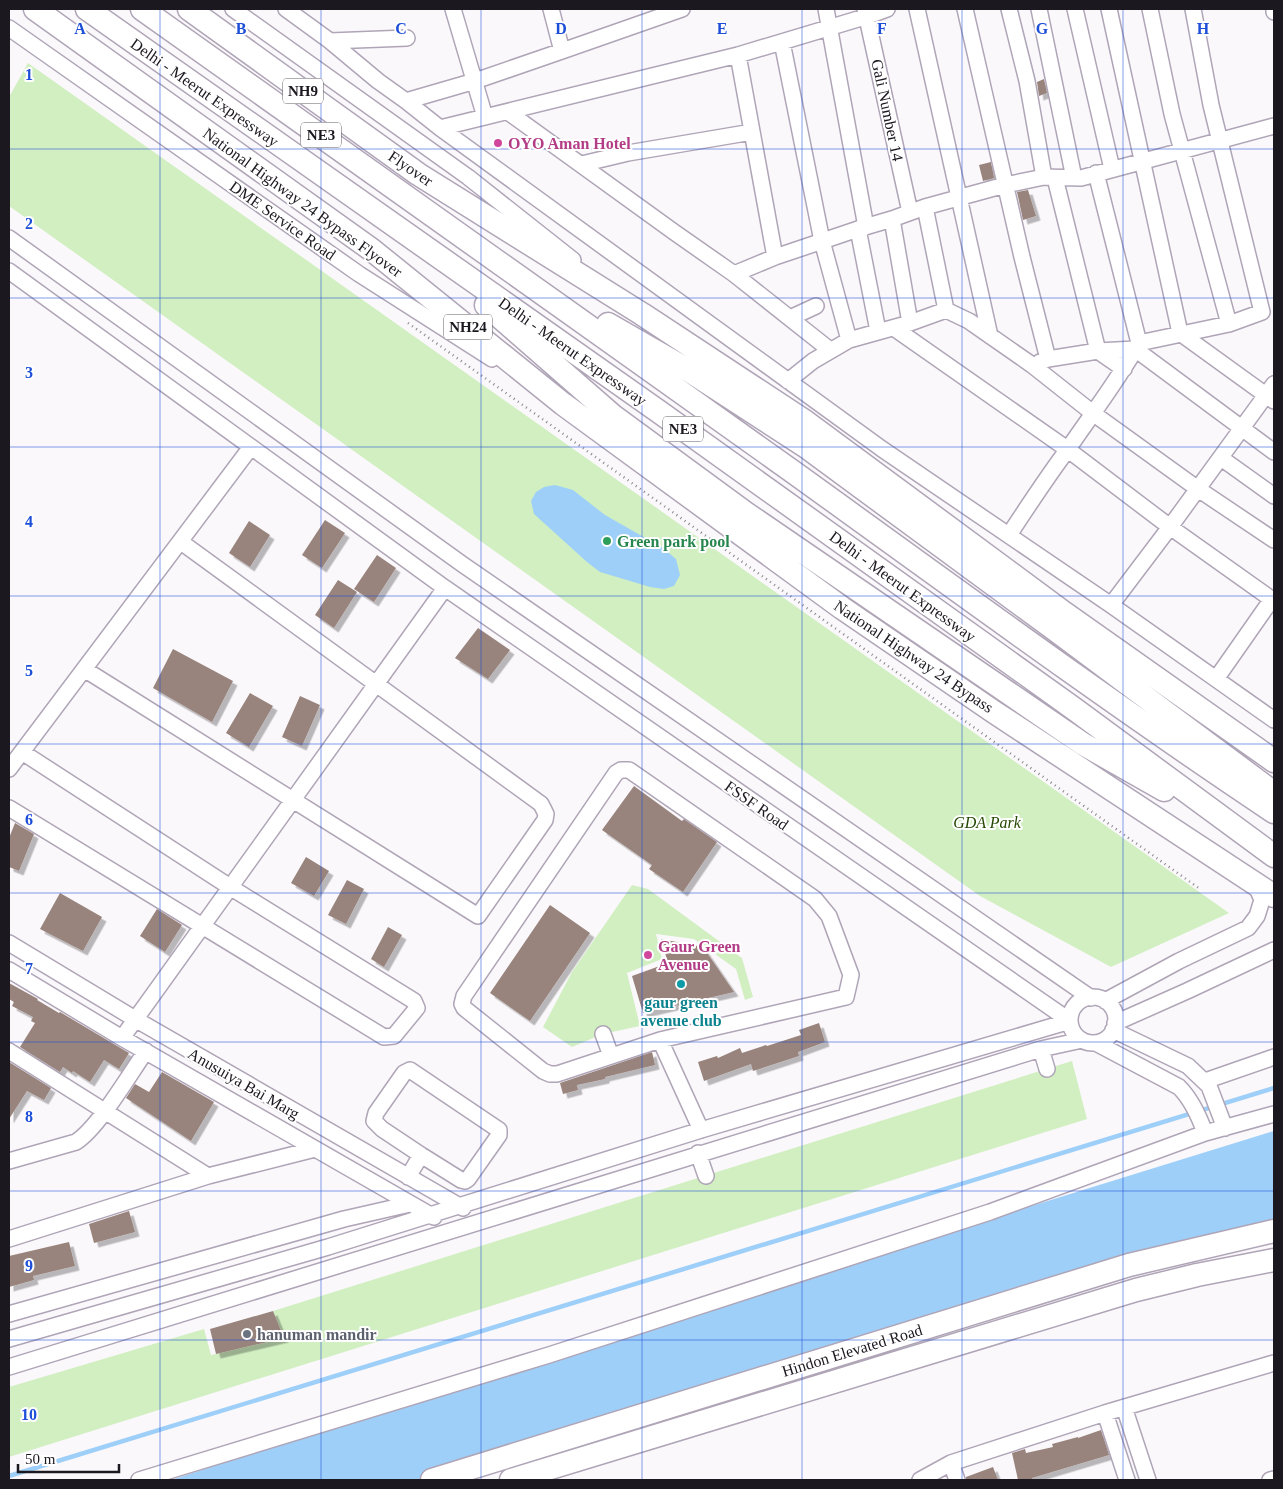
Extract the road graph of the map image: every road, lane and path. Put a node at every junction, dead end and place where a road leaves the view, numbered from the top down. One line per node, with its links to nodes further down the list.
1 (35, 9): 78 (highway, National Highway 24 Bypass Flyover / NH24)
2 (87, 9): 49 (highway, Delhi - Meerut Expressway / NE3)
3 (142, 9): 54 (highway, Delhi - Meerut Expressway / NE3)
4 (189, 9): 60 (highway, Flyover / NH9)
5 (233, 9): 60 (street)
6 (286, 9): 25 (street)
7 (453, 9): 29 (street)
8 (551, 9): 27 (street)
9 (682, 9): 21 (street)
10 (826, 9): 23 (street)
11 (887, 9): 20 (street)
12 (917, 9): 45 (street)
13 (965, 9): 44 (street)
14 (1010, 9): 42 (street)
15 (1039, 9): 43 (street)
16 (1074, 9): 40 (street)
17 (1108, 9): 38 (street)
18 (1150, 9): 37 (street)
19 (1193, 9): 36 (street)
20 (866, 13): 23 (street); 47 (street, Gali Number 14)
21 (650, 14): 27 (street)
22 (9, 28): 78 (street, DME Service Road)
23 (829, 28): 26 (street); 50 (street)
24 (407, 38): 25 (street)
25 (330, 41): 30 (street)
26 (782, 42): 28 (street); 52 (street)
27 (562, 51): 29 (street)
28 (738, 55): 31 (street); 35 (street)
29 (475, 80): 30 (street); 32 (street)
30 (406, 101): 34 (street)
31 (508, 112): 32 (street); 39 (street)
32 (485, 117): 34 (street)
33 (1274, 126): 36 (street)
34 (440, 128): 76 (street)
35 (752, 132): 39 (street); 53 (street)
36 (1221, 140): 37 (street); 59 (street)
37 (1182, 150): 38 (street); 64 (street)
38 (1143, 161): 40 (street); 67 (street)
39 (582, 164): 56 (street)
40 (1112, 169): 41 (street)
41 (1096, 174): 43 (street); 70 (street)
42 (1050, 177): 43 (street); 44 (street); 72 (street)
43 (1074, 178)
44 (1005, 185): 45 (street); 73 (street)
45 (959, 197): 46 (street); 68 (street)
46 (925, 207): 47 (street); 58 (street)
47 (910, 212): 48 (street)
48 (892, 219): 50 (street); 63 (street)
49 (395, 226): 94 (highway); 108 (highway, Delhi - Meerut Expressway / NE3)
50 (862, 228): 52 (street); 66 (street)
51 (9, 238): 117 (street)
52 (822, 240): 53 (street); 69 (street)
53 (775, 257): 56 (street)
54 (499, 262): 87 (highway); 107 (highway, Delhi - Meerut Expressway / NE3)
55 (9, 271): 81 (street, FSSF Road)
56 (734, 274): 61 (street)
57 (816, 306): 61 (street)
58 (946, 310): 63 (street); 68 (street)
59 (1268, 311): 64 (street)
60 (642, 314): 87 (highway, Flyover)
61 (790, 318): 71 (street)
62 (406, 322): 111 (path)
63 (910, 323): 65 (street)
64 (1229, 324): 67 (street)
65 (894, 328): 66 (street); 82 (street)
66 (878, 331): 69 (street)
67 (1180, 333): 70 (street); 77 (street)
68 (990, 336): 74 (street)
69 (849, 340): 71 (street)
70 (1137, 346): 72 (street); 75 (street); 80 (street)
71 (830, 350): 76 (street)
72 (1098, 351): 73 (street); 75 (street)
73 (1048, 359): 74 (street)
74 (1032, 365): 79 (street)
75 (1124, 369): 79 (street)
76 (788, 380): 89 (street)
77 (1271, 393): 80 (street)
78 (563, 404): 96 (highway, National Highway 24 Bypass)
79 (1094, 414): 82 (street); 85 (street)
80 (1242, 428): 83 (street); 84 (street)
81 (251, 447): 91 (street); 92 (street, FSSF Road)
82 (1067, 449): 88 (street); 89 (street)
83 (1274, 452)
84 (1221, 458): 85 (street); 86 (street)
85 (1198, 489): 88 (street); 90 (street)
86 (1274, 496)
87 (921, 520): 102 (highway); 104 (highway)
88 (1170, 527): 93 (street); 95 (street)
89 (1009, 535): 95 (street)
90 (1274, 540)
91 (180, 542): 97 (street); 99 (street)
92 (445, 588): 99 (street); 119 (street, FSSF Road)
93 (1273, 600): 98 (street)
94 (874, 602): 96 (highway); 108 (highway)
95 (1111, 605): 98 (street)
96 (859, 619): 109 (highway, National Highway 24 Bypass)
97 (84, 669): 101 (street); 105 (street)
98 (1216, 679): 100 (street)
99 (376, 684): 105 (street); 105 (street)
100 (1274, 720)
101 (22, 752): 103 (street); 110 (street)
102 (1274, 761)
103 (9, 770)
104 (1274, 793)
105 (293, 800): 110 (street)
106 (9, 808): 113 (street)
107 (1274, 812)
108 (1266, 850)
109 (1255, 882): 112 (highway, National Highway 24 Bypass); 117 (street)
110 (230, 887): 113 (street); 113 (street)
111 (1200, 889)
112 (1274, 896)
113 (202, 926): 118 (street)
114 (9, 943): 118 (street, Anusuiya Bai Marg)
115 (1274, 950): 120 (street)
116 (9, 970): 122 (street, Anusuiya Bai Marg)
117 (1098, 999): 119 (street); 120 (street)
118 (135, 1019): 122 (street); 143 (street, Anusuiya Bai Marg)
119 (1070, 1022): 124 (street); 136 (street)
120 (1114, 1026): 124 (street); 131 (street)
121 (603, 1034): 128 (street)
122 (122, 1038): 127 (street, Anusuiya Bai Marg)
123 (660, 1040): 128 (street); 128 (street); 136 (street)
124 (1089, 1041): 125 (street); 135 (street)
125 (1041, 1049): 130 (street); 138 (street)
126 (9, 1051): 132 (street)
127 (146, 1051): 132 (street); 137 (street, Anusuiya Bai Marg)
128 (611, 1056)
129 (1274, 1057): 131 (street)
130 (1047, 1069)
131 (1207, 1084): 134 (street)
132 (105, 1111): 140 (street); 141 (street)
133 (1274, 1114): 134 (street)
134 (1222, 1121): 135 (street)
135 (1203, 1128): 160 (street)
136 (701, 1130): 145 (street)
137 (315, 1149): 141 (street); 144 (street, Anusuiya Bai Marg)
138 (698, 1153): 142 (street); 147 (street)
139 (421, 1155): 139 (street); 143 (street)
140 (13, 1156)
141 (208, 1176): 150 (street)
142 (706, 1176)
143 (408, 1177): 145 (street, Anusuiya Bai Marg)
144 (410, 1204): 146 (street, Anusuiya Bai Marg); 152 (street)
145 (458, 1206): 146 (street); 147 (street, Anusuiya Bai Marg)
146 (430, 1215): 148 (street, Anusuiya Bai Marg); 153 (street)
147 (481, 1219): 148 (street)
148 (452, 1228): 155 (street)
149 (1274, 1231): 161 (highway, Hindon Elevated Road)
150 (9, 1239)
151 (1274, 1260): 162 (highway, Hindon Elevated Road)
152 (9, 1314)
153 (9, 1339)
154 (1274, 1363): 156 (street)
155 (9, 1367)
156 (1124, 1407): 157 (street); 166 (street)
157 (1105, 1413): 158 (street); 165 (street)
158 (951, 1463): 163 (street); 164 (street)
159 (1274, 1479): 167 (street)
160 (138, 1480)
161 (432, 1480)
162 (511, 1480)
163 (920, 1480)
164 (957, 1480)
165 (1127, 1480)
166 (1148, 1480)
167 (1270, 1480)

